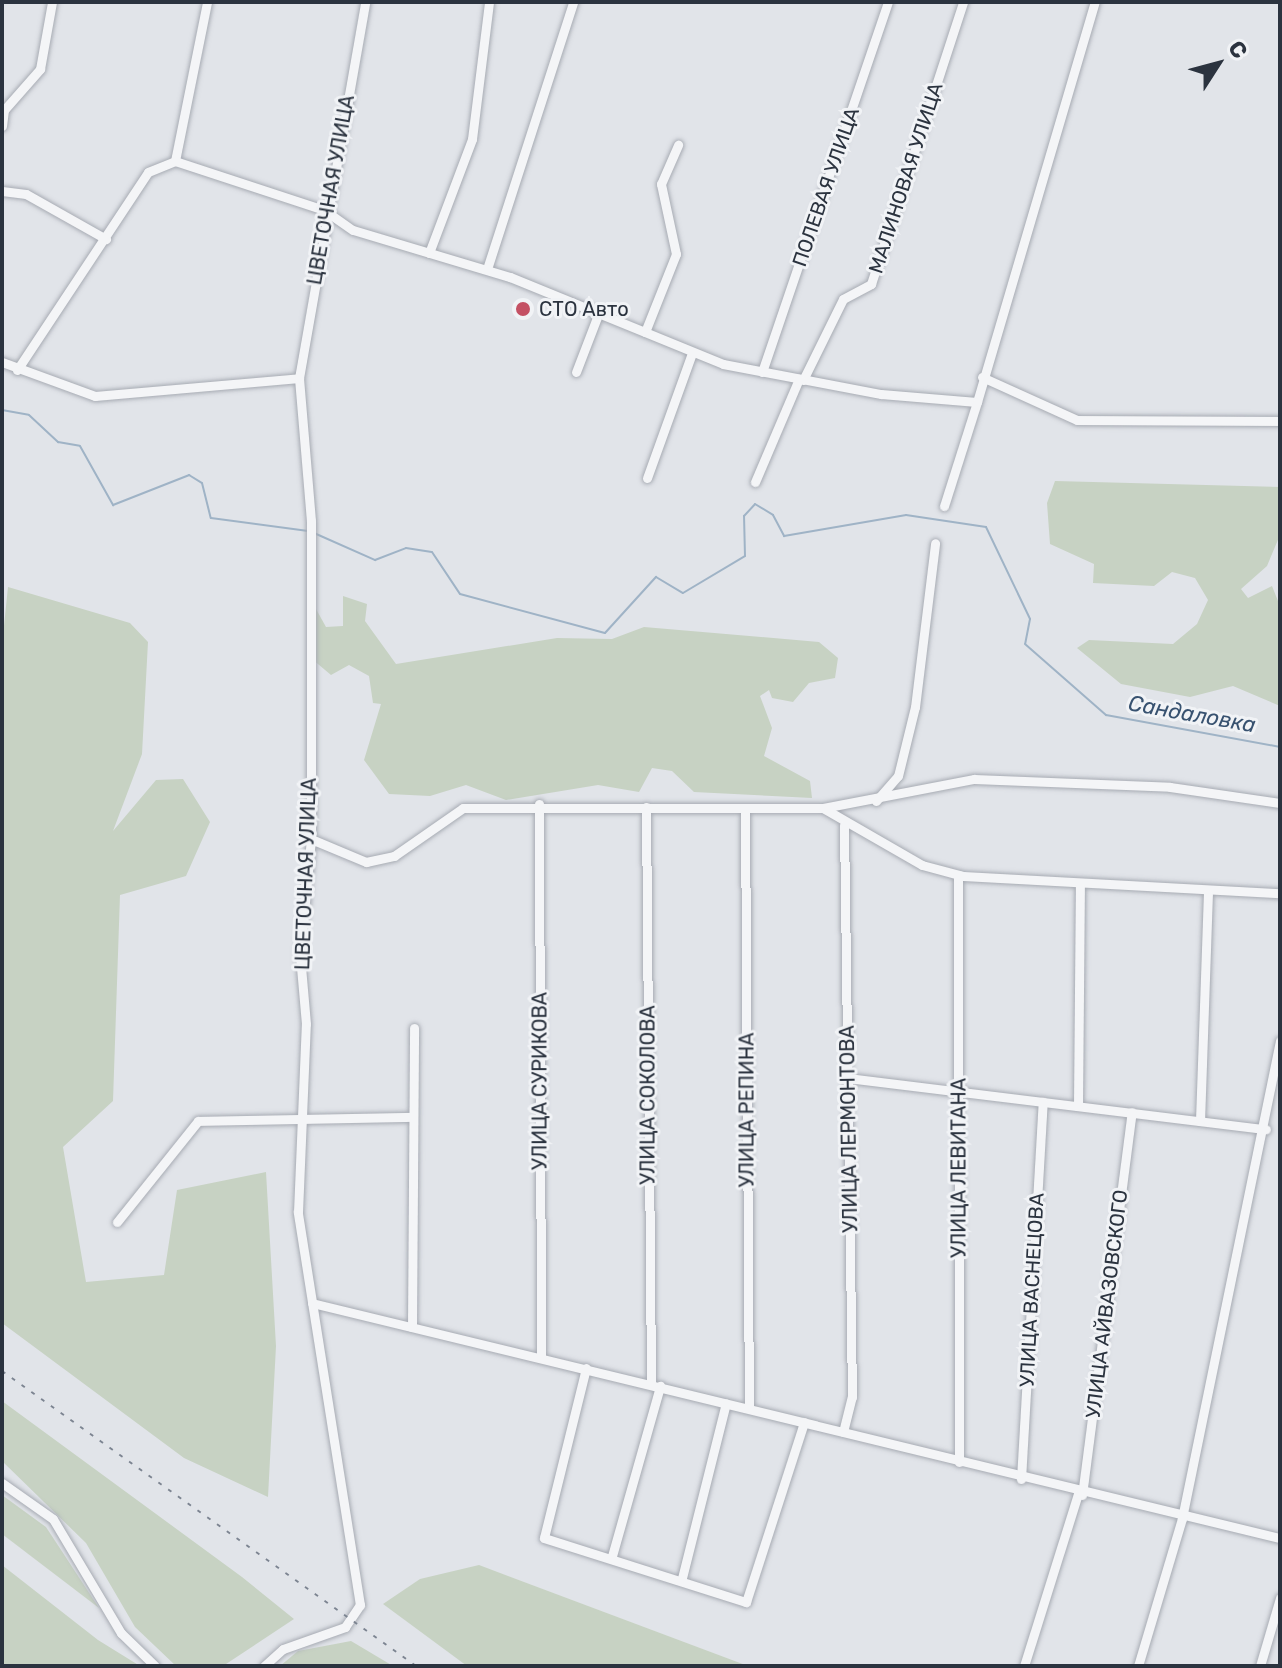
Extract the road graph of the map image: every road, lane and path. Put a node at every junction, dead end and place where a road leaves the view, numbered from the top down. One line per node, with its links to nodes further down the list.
1 (52, 2): 9 (street)
2 (207, 2): 11 (street)
3 (365, 2): 13 (street, ЦВЕТОЧНАЯ УЛИЦА)
4 (489, 2): 15 (street)
5 (573, 2): 16 (street)
6 (888, 2): 23 (street, ПОЛЕВАЯ УЛИЦА)
7 (963, 2): 26 (street, МАЛИНОВАЯ УЛИЦА)
8 (1095, 2): 24 (street)
9 (2, 126)
10 (678, 145): 18 (street)
11 (175, 161): 13 (street); 14 (street)
12 (2, 191): 14 (street)
13 (324, 210): 15 (street); 25 (street, ЦВЕТОЧНАЯ УЛИЦА)
14 (106, 239): 21 (street)
15 (429, 253): 16 (street)
16 (487, 269): 17 (street)
17 (599, 312): 18 (street); 22 (street)
18 (645, 332): 19 (street)
19 (692, 353): 23 (street); 29 (street)
20 (2, 362): 21 (street)
21 (17, 370): 25 (street)
22 (576, 372)
23 (762, 372): 26 (street)
24 (982, 377): 27 (street); 28 (street)
25 (299, 378): 40 (street, ЦВЕТОЧНАЯ УЛИЦА)
26 (801, 379): 27 (street); 30 (street, МАЛИНОВАЯ УЛИЦА)
27 (977, 402): 31 (street)
28 (1280, 421)
29 (647, 478)
30 (755, 482)
31 (944, 506)
32 (935, 543): 33 (street)
33 (876, 801): 34 (street); 37 (street)
34 (1280, 803)
35 (539, 804): 36 (street); 40 (street); 60 (street, УЛИЦА СУРИКОВА)
36 (646, 807): 38 (street); 62 (street, УЛИЦА СОКОЛОВА)
37 (823, 808): 38 (street); 39 (street)
38 (745, 811): 64 (street, УЛИЦА РЕПИНА)
39 (844, 825): 41 (street); 48 (street, УЛИЦА ЛЕРМОНТОВА)
40 (311, 839): 54 (street, ЦВЕТОЧНАЯ УЛИЦА)
41 (958, 875): 42 (street); 49 (street, УЛИЦА ЛЕВИТАНА)
42 (1080, 887): 44 (street); 51 (street)
43 (1280, 893): 44 (street)
44 (1208, 894): 55 (street)
45 (414, 1028): 53 (street)
46 (1280, 1041): 47 (street)
47 (1279, 1077): 56 (street)
48 (848, 1078): 49 (street); 66 (street, УЛИЦА ЛЕРМОНТОВА)
49 (958, 1091): 50 (street); 67 (street, УЛИЦА ЛЕВИТАНА)
50 (1043, 1102): 51 (street); 68 (street, УЛИЦА ВАСНЕЦОВА)
51 (1078, 1106): 52 (street)
52 (1132, 1112): 55 (street); 70 (street, УЛИЦА АЙВАЗОВСКОГО)
53 (413, 1117): 54 (street); 59 (street)
54 (302, 1119): 57 (street); 58 (street, ЦВЕТОЧНАЯ УЛИЦА)
55 (1200, 1121): 56 (street)
56 (1266, 1129): 71 (street)
57 (117, 1222)
58 (312, 1303): 59 (street); 76 (street, ЦВЕТОЧНАЯ УЛИЦА)
59 (412, 1327): 60 (street)
60 (541, 1358): 61 (street)
61 (586, 1368): 62 (street); 73 (street)
62 (655, 1385): 63 (street); 73 (street, УЛИЦА СОКОЛОВА)
63 (726, 1403): 64 (street); 74 (street)
64 (749, 1408): 65 (street)
65 (804, 1422): 66 (street); 74 (street)
66 (843, 1432): 67 (street)
67 (959, 1462): 68 (street)
68 (1021, 1479): 70 (street)
69 (2, 1483): 77 (street)
70 (1080, 1494): 71 (street); 79 (street, УЛИЦА АЙВАЗОВСКОГО)
71 (1182, 1518): 72 (street); 80 (street)
72 (1280, 1538)
73 (612, 1556): 74 (street)
74 (682, 1578)
75 (1280, 1598): 81 (street)
76 (266, 1663): 78 (street, ЦВЕТОЧНАЯ УЛИЦА)
77 (155, 1666)
78 (256, 1666)
79 (1024, 1666)
80 (1138, 1666)
81 (1260, 1666)

